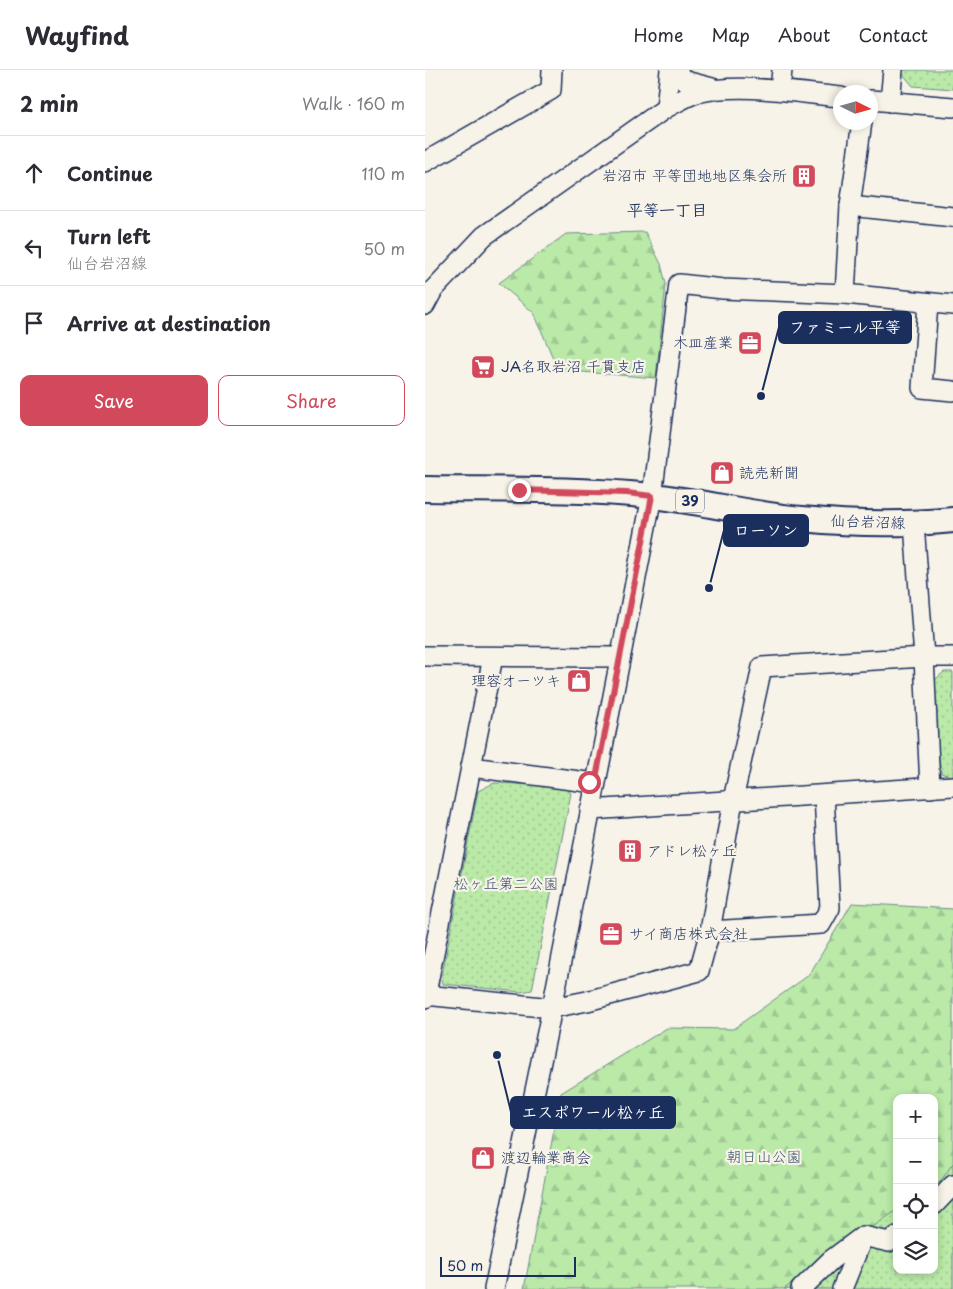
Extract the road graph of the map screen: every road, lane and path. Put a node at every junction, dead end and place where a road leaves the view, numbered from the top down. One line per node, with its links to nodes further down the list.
1 (552, 70): 14 (street)
2 (670, 70): 11 (street)
3 (674, 70): 6 (street)
4 (782, 70): 7 (street)
5 (893, 70): 10 (street)
6 (717, 89): 7 (street); 11 (street)
7 (781, 90): 8 (street)
8 (833, 96)
9 (878, 101): 10 (street)
10 (890, 102): 12 (street)
11 (666, 108): 19 (street)
12 (953, 108)
13 (861, 130): 15 (street)
14 (425, 162)
15 (851, 206): 16 (street); 17 (street)
16 (953, 217)
17 (845, 294): 18 (street); 23 (street)
18 (928, 303): 20 (street); 21 (street)
19 (425, 305)
20 (953, 305)
21 (953, 391)
22 (425, 489): 23 (main road, 仙台岩沼線 / 39)
23 (652, 496): 25 (main road, 仙台岩沼線 / 39); 28 (street)
24 (953, 520): 25 (main road, 仙台岩沼線 / 39)
25 (914, 524): 29 (street)
26 (425, 656): 27 (street)
27 (493, 657): 28 (street); 31 (street)
28 (620, 657): 32 (street)
29 (925, 657): 30 (street); 34 (street); 36 (street)
30 (953, 658)
31 (471, 767): 32 (street); 39 (street)
32 (595, 783): 37 (street)
33 (953, 786): 34 (street)
34 (930, 788): 35 (street)
35 (824, 795): 36 (street); 38 (street)
36 (733, 800): 37 (street); 38 (street)
37 (590, 810): 40 (street)
38 (710, 932): 40 (street)
39 (425, 996): 40 (street)
40 (552, 1008): 45 (street)
41 (953, 1185): 42 (street)
42 (938, 1201)
43 (863, 1236): 44 (street); 46 (street); 47 (street)
44 (893, 1239)
45 (494, 1289)
46 (801, 1289)
47 (842, 1289)

